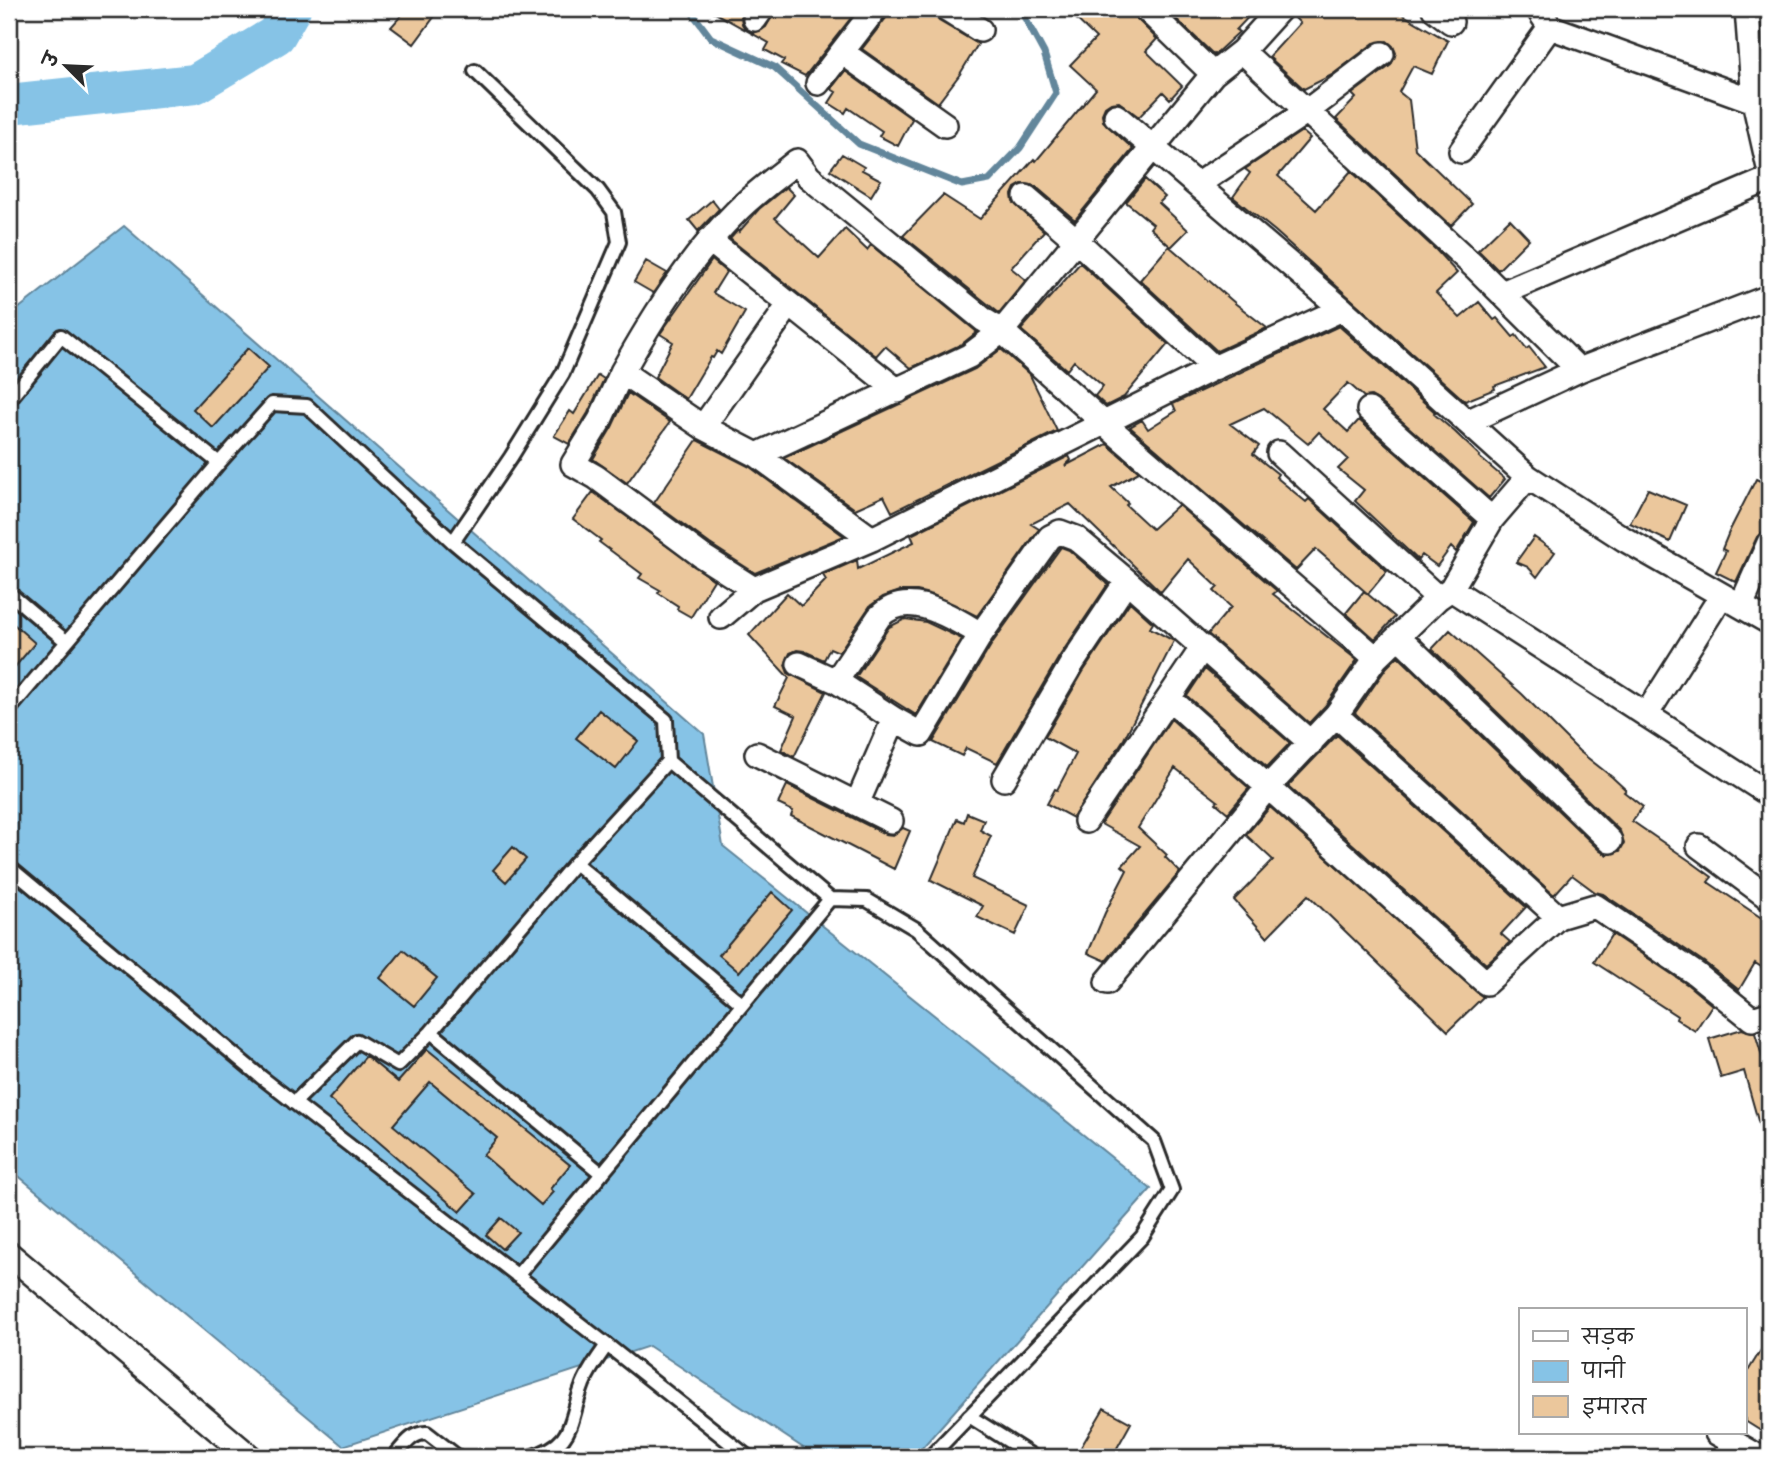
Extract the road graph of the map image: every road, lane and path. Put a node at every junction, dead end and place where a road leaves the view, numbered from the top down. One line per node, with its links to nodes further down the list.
1 (875, 9): 9 (street)
2 (947, 9): 7 (street)
3 (1146, 9): 12 (street)
4 (1280, 9): 8 (street)
5 (1747, 9): 14 (street)
6 (1544, 18): 14 (street); 19 (street)
7 (980, 30)
8 (1242, 51): 12 (street); 15 (street)
9 (842, 52): 13 (street); 17 (street)
10 (1382, 54): 15 (street)
11 (475, 71): 46 (lane)
12 (1213, 74): 18 (street)
13 (818, 83)
14 (1754, 101): 20 (street)
15 (1306, 112): 22 (street); 26 (street)
16 (1116, 117): 18 (street)
17 (945, 125)
18 (1153, 149): 22 (street); 25 (street)
19 (1461, 151)
20 (1769, 168)
21 (1769, 179): 26 (street)
22 (1198, 184): 29 (street)
23 (1026, 197): 25 (street)
24 (709, 240): 28 (street); 30 (street); 33 (street)
25 (1076, 240): 30 (street); 31 (street)
26 (1502, 293): 32 (street)
27 (1769, 297): 32 (street)
28 (789, 305): 34 (street); 39 (street)
29 (1342, 309): 31 (street); 37 (street)
30 (1002, 331): 34 (street); 38 (street)
31 (1214, 368): 38 (street)
32 (1579, 370): 37 (street)
33 (622, 372): 39 (street); 49 (street)
34 (898, 391): 41 (street)
35 (9, 400): 42 (lane)
36 (1369, 410): 44 (street)
37 (1468, 422): 43 (street)
38 (1105, 424): 45 (street); 59 (street)
39 (703, 427): 41 (street)
40 (1279, 453): 51 (street)
41 (757, 455): 45 (street)
42 (219, 463): 46 (lane); 57 (lane)
43 (1528, 477): 44 (street); 52 (street)
44 (1492, 519): 51 (street)
45 (873, 539): 49 (street)
46 (453, 542): 69 (lane)
47 (1769, 542): 52 (street)
48 (1127, 580): 55 (street); 58 (street); 70 (street)
49 (754, 589): 53 (street)
50 (9, 593): 57 (lane)
51 (1444, 594): 56 (street); 65 (street)
52 (1731, 600): 54 (street); 65 (street)
53 (721, 617)
54 (1769, 622)
55 (981, 634): 61 (street); 66 (street)
56 (1399, 638): 59 (street); 76 (street)
57 (67, 642): 63 (lane)
58 (1203, 647): 62 (street); 67 (street)
59 (1376, 658): 64 (street)
60 (799, 664): 61 (street)
61 (836, 681): 66 (street)
62 (1168, 698): 71 (street); 75 (street)
63 (9, 710)
64 (1336, 715): 67 (street); 82 (street)
65 (1646, 715): 72 (street)
66 (894, 719): 73 (street)
67 (1311, 743): 71 (street)
68 (757, 754): 73 (street)
69 (668, 761): 78 (lane); 81 (lane)
70 (1004, 779)
71 (1268, 787): 82 (street); 83 (street)
72 (1769, 794)
73 (857, 804): 74 (street)
74 (891, 821)
75 (1086, 821)
76 (1610, 841)
77 (1699, 846): 80 (street)
78 (575, 863): 84 (lane); 86 (lane)
79 (9, 867): 87 (lane)
80 (1769, 898)
81 (830, 899): 84 (lane); 92 (lane)
82 (1558, 917): 85 (street)
83 (1107, 982)
84 (743, 1004): 88 (lane)
85 (1769, 1014)
86 (431, 1032): 87 (lane); 88 (lane)
87 (294, 1103): 90 (lane)
88 (602, 1174): 90 (lane)
89 (9, 1254): 94 (street)
90 (517, 1276): 91 (lane)
91 (607, 1345): 97 (lane); 98 (lane)
92 (969, 1416): 99 (lane); 100 (lane)
93 (1719, 1434): 101 (street)
94 (250, 1457)
95 (394, 1457): 96 (lane)
96 (458, 1457)
97 (530, 1457)
98 (748, 1457)
99 (930, 1457)
100 (1034, 1457)
101 (1759, 1457)

